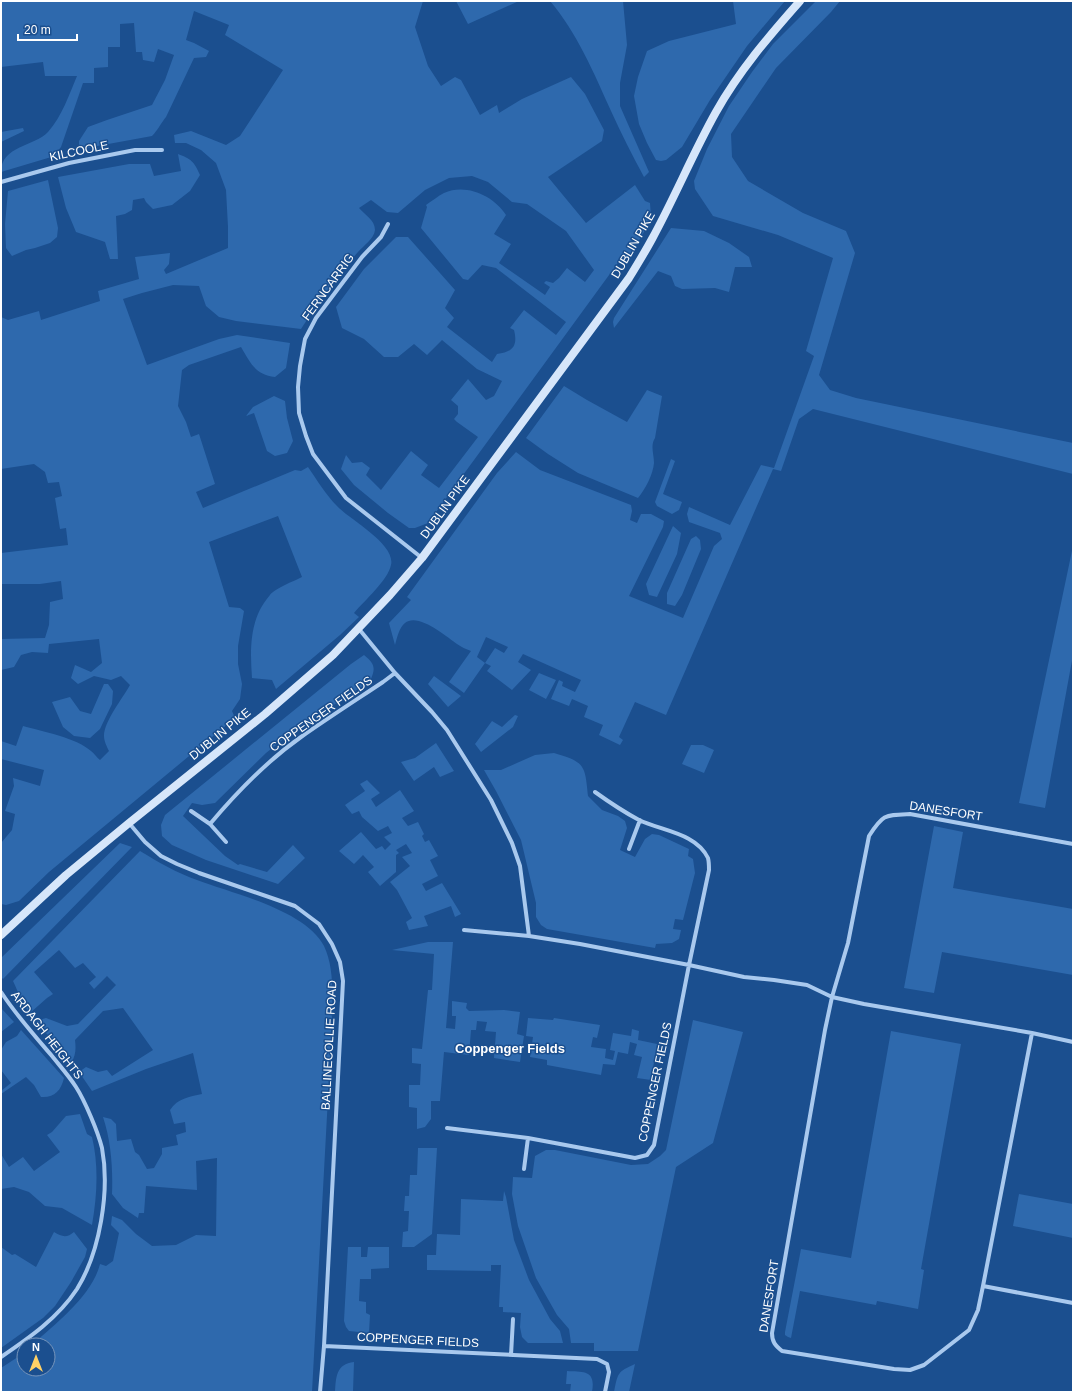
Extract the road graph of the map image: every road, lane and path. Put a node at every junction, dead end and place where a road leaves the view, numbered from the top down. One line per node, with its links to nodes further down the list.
1 (800, 1): 5 (street, DUBLIN PIKE)
2 (162, 150): 3 (street, KILCOOLE)
3 (1, 182)
4 (388, 224): 5 (street, FERNCARRIG)
5 (422, 558): 6 (street, DUBLIN PIKE)
6 (359, 629): 7 (street); 11 (street, DUBLIN PIKE)
7 (395, 673): 12 (street, COPPENGER FIELDS); 18 (street)
8 (595, 792): 10 (street, COPPENGER FIELDS)
9 (191, 811): 12 (street)
10 (640, 820): 15 (street); 19 (street, COPPENGER FIELDS)
11 (129, 823): 17 (street, DUBLIN PIKE); 30 (street, BALLINECOLLIE ROAD)
12 (210, 824): 13 (street)
13 (226, 842)
14 (1073, 844): 21 (street, DANESFORT)
15 (629, 849)
16 (464, 930): 18 (street)
17 (1, 935)
18 (529, 936): 19 (street)
19 (690, 965): 21 (street); 25 (street, COPPENGER FIELDS)
20 (1, 992): 32 (street, ARDAGH HEIGHTS)
21 (832, 997): 22 (street); 27 (street, DANESFORT)
22 (1032, 1033): 23 (street); 27 (street, DANESFORT)
23 (1073, 1042)
24 (447, 1128): 25 (street, COPPENGER FIELDS)
25 (528, 1138): 26 (street)
26 (524, 1169)
27 (983, 1286): 28 (street)
28 (1073, 1303)
29 (513, 1319): 31 (street)
30 (324, 1346): 31 (street, COPPENGER FIELDS); 33 (street, BALLINECOLLIE ROAD)
31 (511, 1355): 34 (street, COPPENGER FIELDS)
32 (1, 1357)
33 (320, 1392)
34 (605, 1392)

